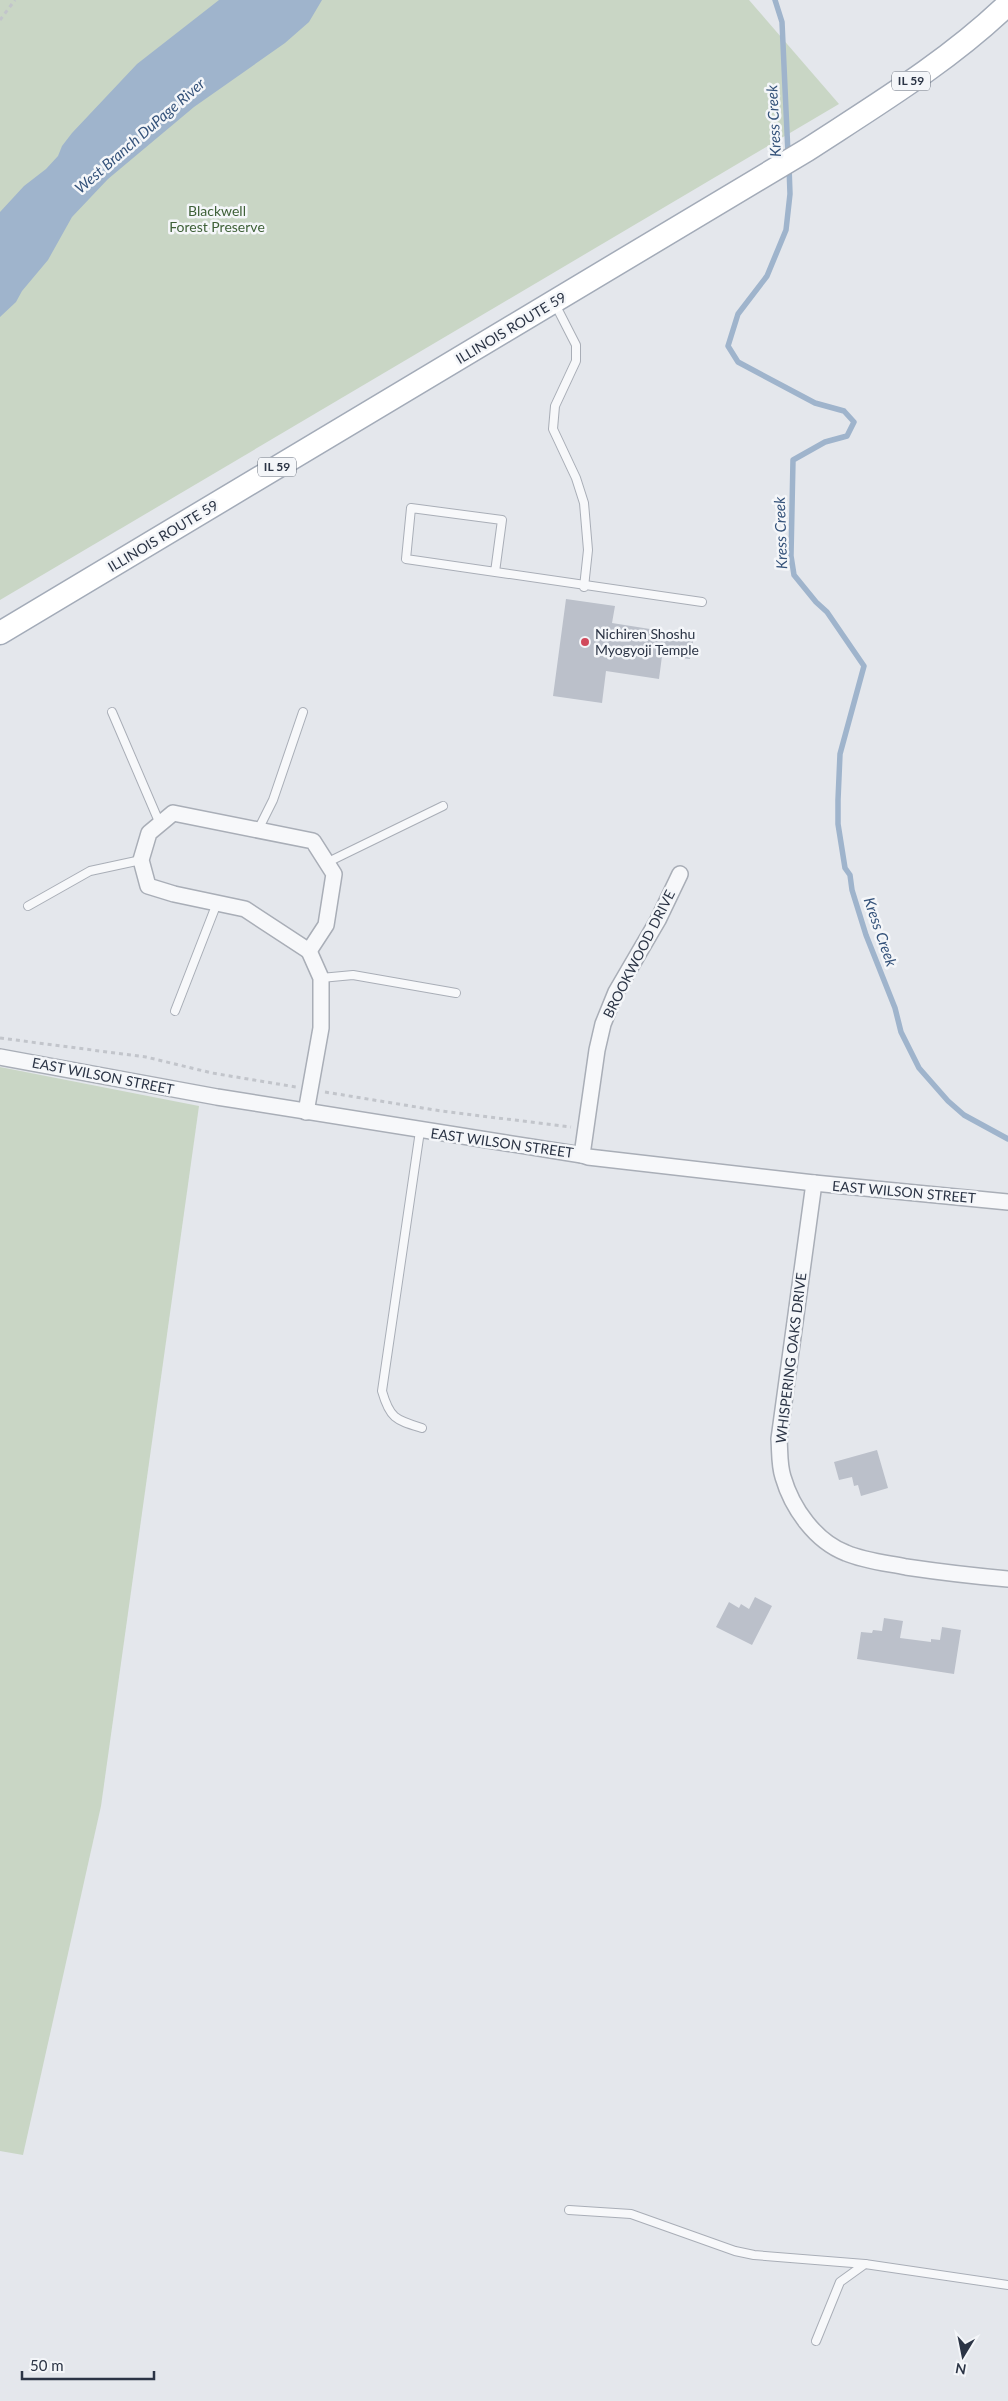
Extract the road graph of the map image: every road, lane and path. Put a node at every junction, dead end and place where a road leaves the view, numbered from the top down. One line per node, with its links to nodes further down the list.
1 (16, 0): 3 (path)
2 (1008, 4): 4 (main road, ILLINOIS ROUTE 59 / IL 59)
3 (0, 20)
4 (554, 302): 6 (lane); 8 (main road, ILLINOIS ROUTE 59 / IL 59)
5 (495, 572): 5 (lane); 6 (lane)
6 (584, 587): 7 (lane)
7 (702, 602)
8 (0, 633)
9 (112, 712): 12 (lane)
10 (303, 712): 13 (lane)
11 (443, 806): 15 (lane)
12 (160, 824): 13 (street); 14 (street)
13 (258, 830): 15 (street)
14 (141, 860): 17 (street); 18 (lane)
15 (326, 862): 19 (street)
16 (680, 874): 30 (street, BROOKWOOD DRIVE)
17 (217, 903): 19 (street); 22 (lane)
18 (28, 906)
19 (309, 951): 20 (street)
20 (321, 978): 21 (lane); 27 (street)
21 (456, 993)
22 (175, 1012)
23 (0, 1038): 25 (path)
24 (0, 1057): 27 (street, EAST WILSON STREET)
25 (299, 1088)
26 (323, 1092): 28 (path)
27 (306, 1112): 29 (street, EAST WILSON STREET)
28 (574, 1127)
29 (420, 1130): 30 (street, EAST WILSON STREET); 33 (lane)
30 (582, 1155): 31 (street, EAST WILSON STREET)
31 (814, 1183): 32 (street, EAST WILSON STREET); 34 (street, WHISPERING OAKS DRIVE)
32 (1008, 1202)
33 (422, 1428)
34 (1008, 1579)
35 (569, 2210): 36 (lane)
36 (865, 2264): 37 (lane); 38 (lane)
37 (1008, 2285)
38 (816, 2341)

